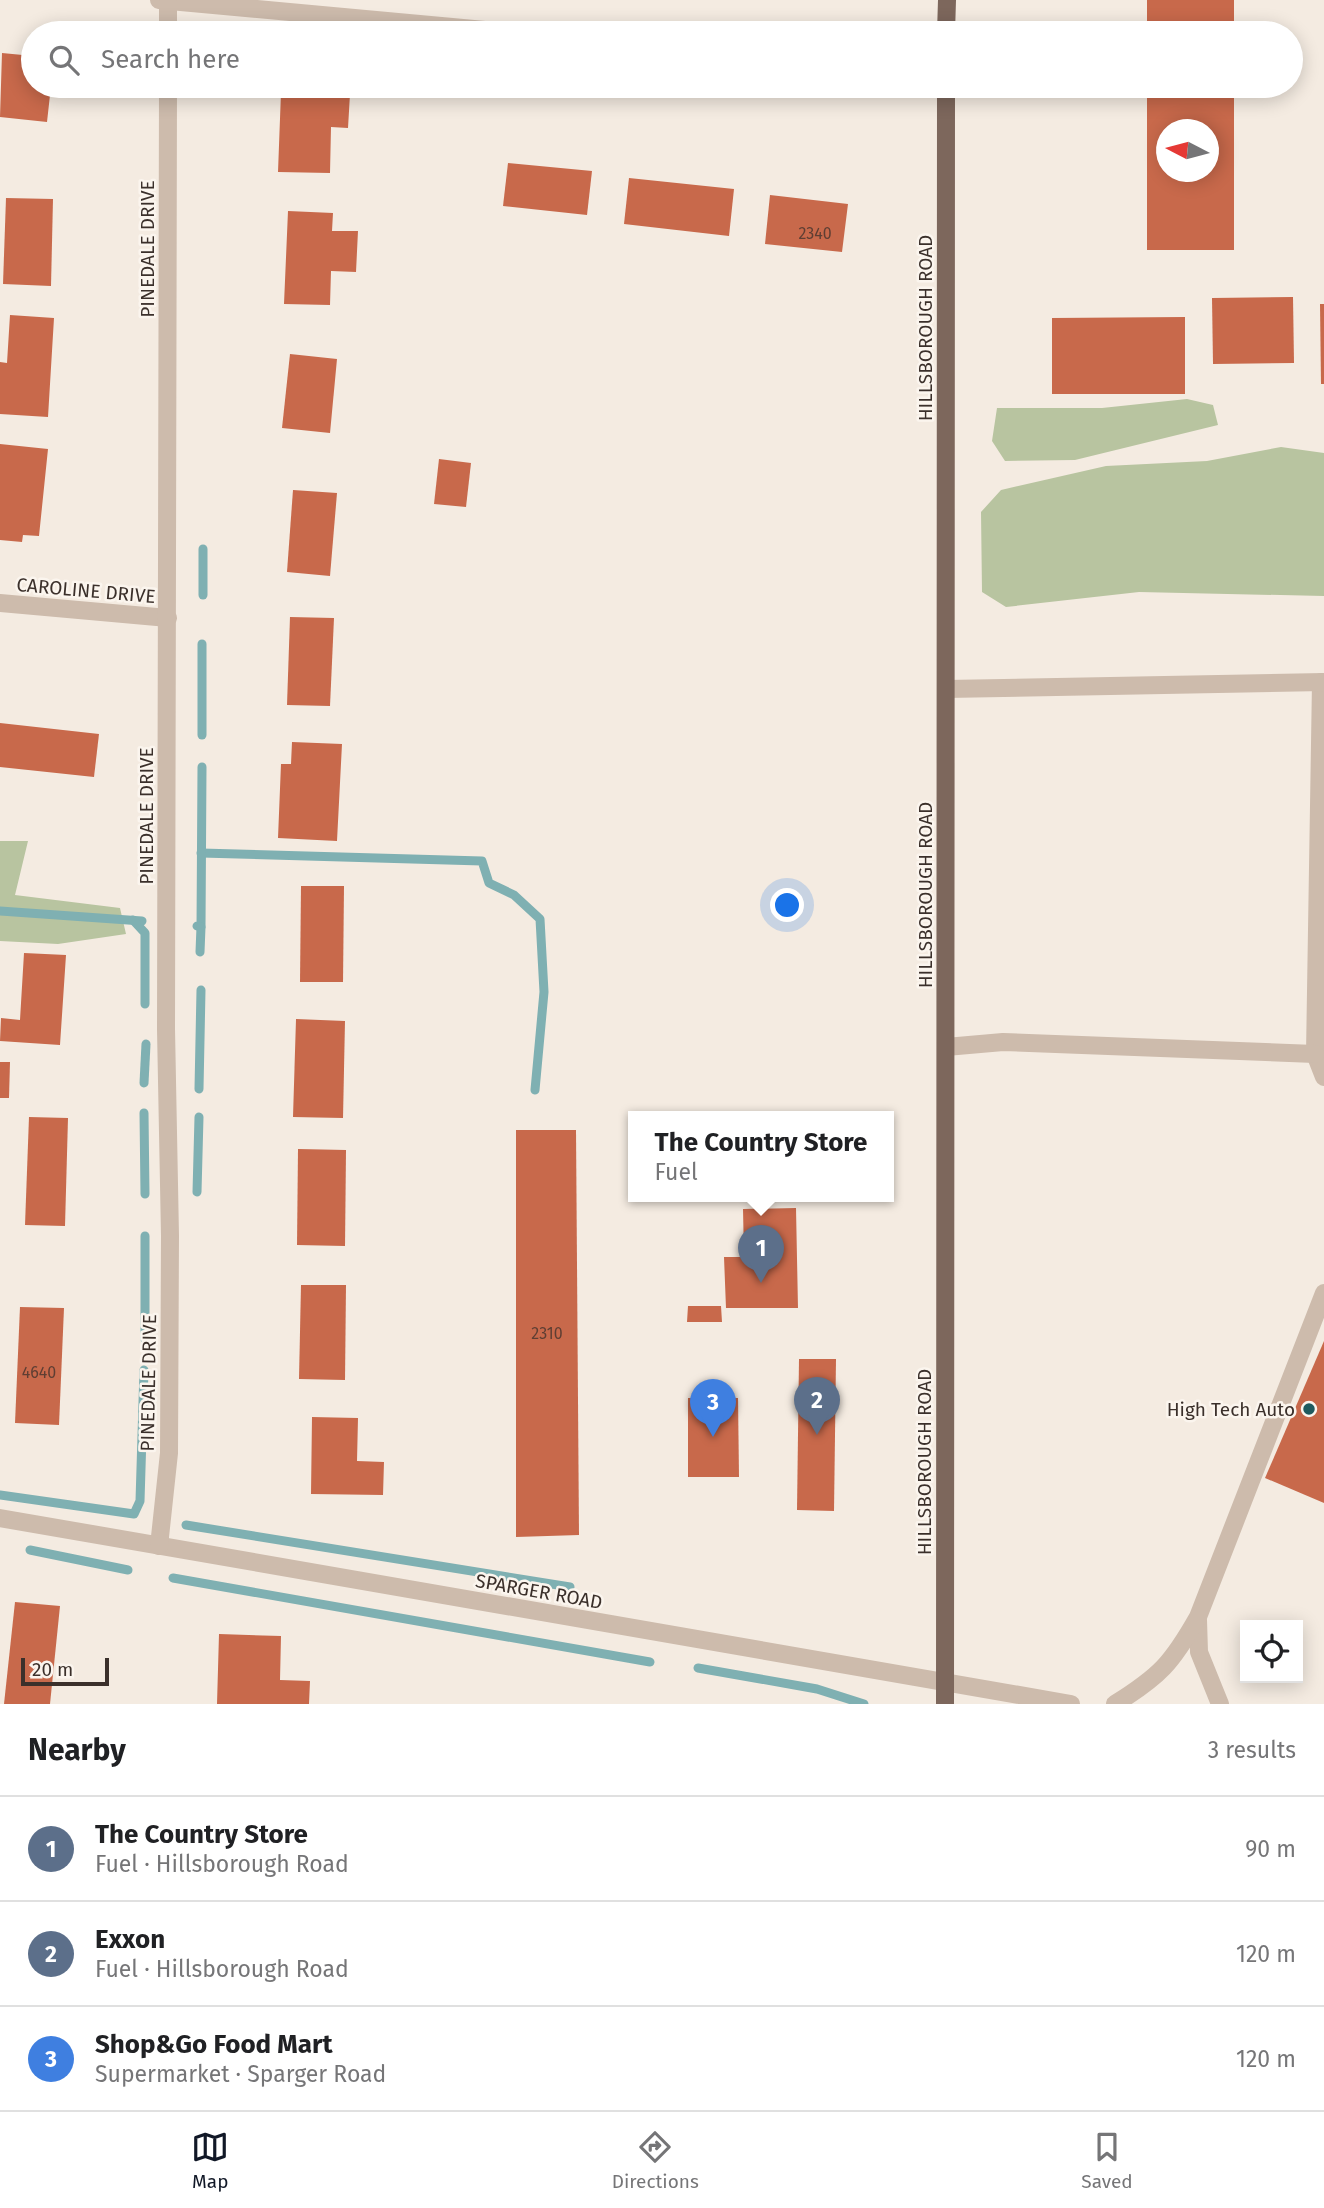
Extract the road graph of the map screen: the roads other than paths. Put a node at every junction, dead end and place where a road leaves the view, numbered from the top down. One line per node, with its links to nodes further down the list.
1 (159, 0): 3 (street)
2 (947, 0): 6 (main road)
3 (168, 1): 4 (street); 5 (street)
4 (168, 21)
5 (387, 21)
6 (947, 21)
7 (168, 98): 10 (street, PINEDALE DRIVE)
8 (946, 98): 12 (main road, HILLSBOROUGH ROAD)
9 (0, 603): 10 (street, CAROLINE DRIVE)
10 (168, 618): 18 (street, PINEDALE DRIVE)
11 (1323, 682): 12 (street); 14 (street)
12 (946, 689): 13 (main road, HILLSBOROUGH ROAD)
13 (946, 1047): 14 (street); 20 (main road, HILLSBOROUGH ROAD)
14 (1315, 1054): 15 (street)
15 (1324, 1077)
16 (1324, 1293): 19 (street)
17 (0, 1518): 18 (street, SPARGER ROAD)
18 (159, 1546): 20 (street, SPARGER ROAD)
19 (1198, 1617): 23 (street); 24 (street)
20 (945, 1684): 21 (main road, HILLSBOROUGH ROAD); 22 (street, SPARGER ROAD)
21 (945, 1704)
22 (1071, 1704)
23 (1115, 1704)
24 (1220, 1704)

